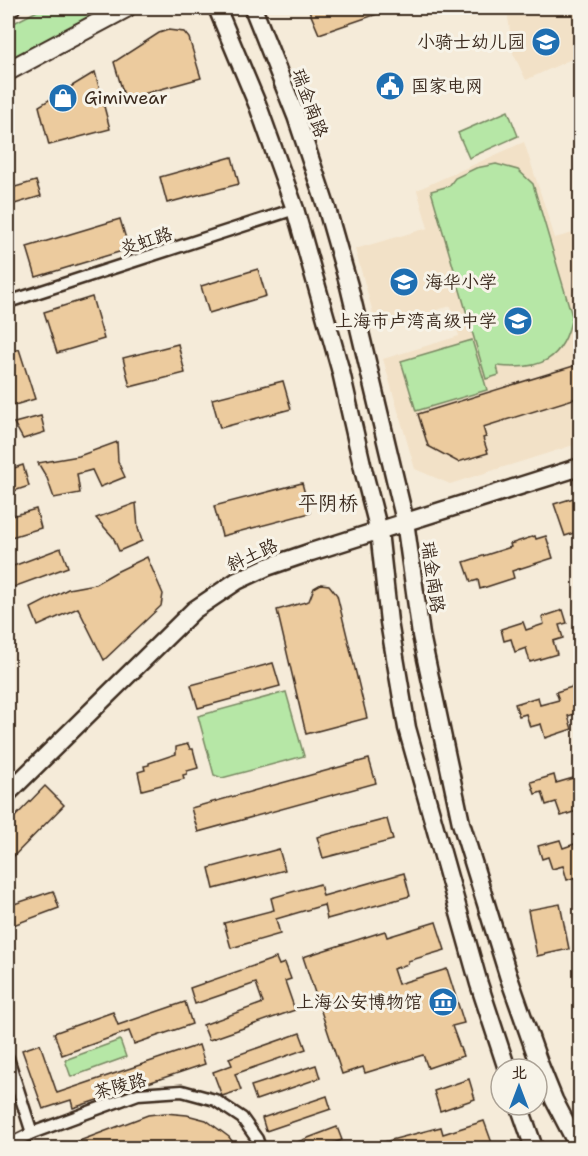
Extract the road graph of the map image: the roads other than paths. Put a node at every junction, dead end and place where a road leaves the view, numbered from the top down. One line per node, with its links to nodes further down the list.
1 (126, 8): 4 (main road)
2 (217, 8): 5 (main road)
3 (253, 8): 8 (main road, 瑞金南路)
4 (8, 71)
5 (295, 209): 6 (street, 炎虹路); 9 (main road)
6 (8, 302)
7 (580, 467): 8 (main road, 斜土路)
8 (405, 522): 9 (main road, 斜土路); 18 (main road, 瑞金南路)
9 (379, 531): 10 (main road, 斜土路); 11 (main road)
10 (8, 793)
11 (503, 1057)
12 (8, 1058): 14 (street)
13 (523, 1117): 17 (main road)
14 (32, 1132): 15 (street, 茶陵路); 16 (street, 茶陵路)
15 (8, 1145)
16 (260, 1149)
17 (534, 1149)
18 (579, 1149)

